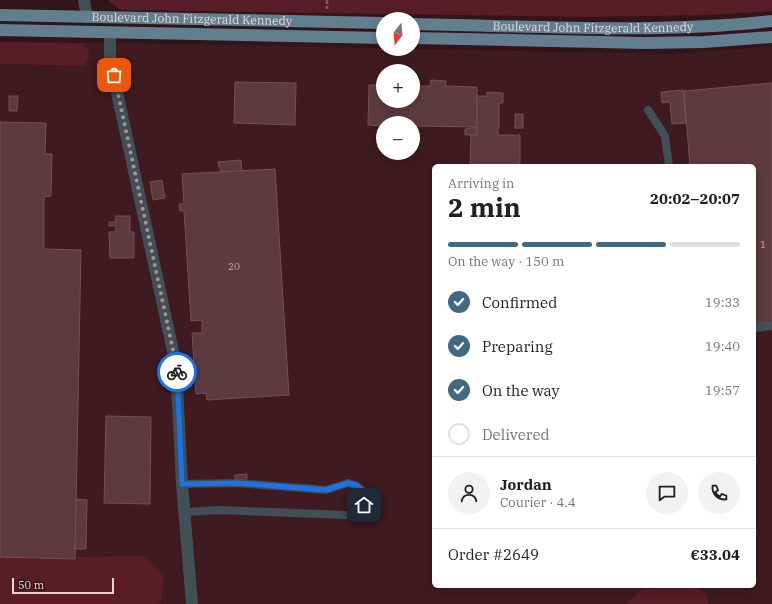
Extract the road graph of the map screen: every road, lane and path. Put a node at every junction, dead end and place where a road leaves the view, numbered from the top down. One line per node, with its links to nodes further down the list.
1 (84, 0): 3 (street)
2 (0, 15): 3 (main road, Boulevard John Fitzgerald Kennedy)
3 (87, 17): 5 (main road, Boulevard John Fitzgerald Kennedy)
4 (772, 21): 6 (main road, Boulevard John Fitzgerald Kennedy)
5 (376, 23)
6 (420, 24)
7 (0, 30): 8 (main road, Boulevard John Fitzgerald Kennedy)
8 (110, 33): 10 (main road, Boulevard John Fitzgerald Kennedy); 16 (street)
9 (772, 37): 11 (main road, Boulevard John Fitzgerald Kennedy)
10 (376, 38)
11 (420, 38)
12 (648, 110): 13 (lane)
13 (669, 164)
14 (772, 326): 15 (lane)
15 (756, 328)
16 (182, 484): 17 (street); 17 (lane)
17 (185, 512): 18 (street)
18 (192, 604)

